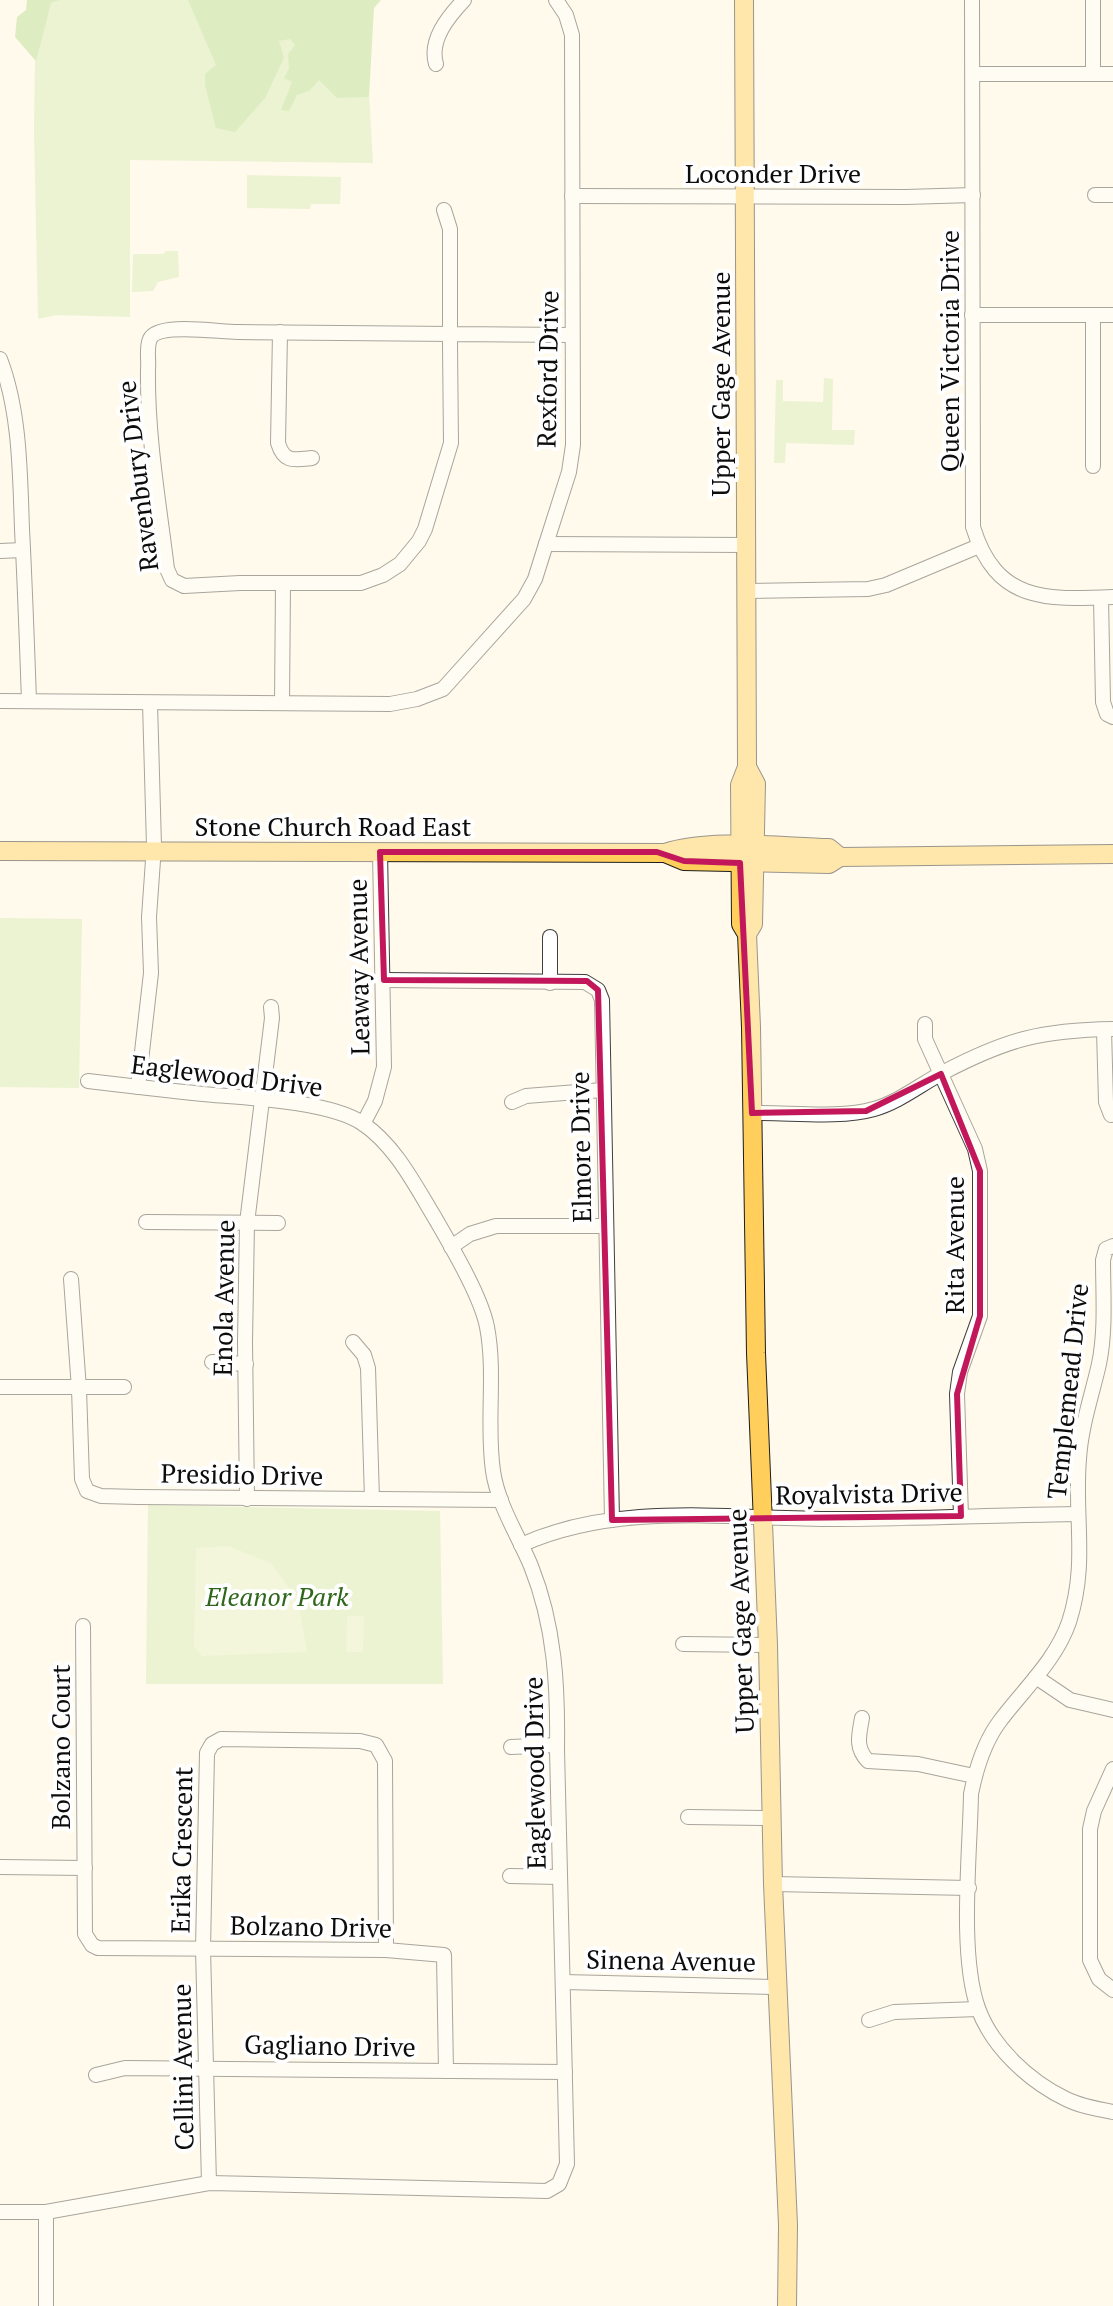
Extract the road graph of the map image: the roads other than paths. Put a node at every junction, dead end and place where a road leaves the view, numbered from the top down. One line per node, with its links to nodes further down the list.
1 (464, 0): 6 (street)
2 (556, 0): 13 (street, Rexford Drive)
3 (744, 0): 14 (main road, Upper Gage Avenue)
4 (972, 0): 7 (street, Queen Victoria Drive)
5 (1093, 0): 8 (street)
6 (436, 64)
7 (973, 74): 8 (street); 10 (street, Queen Victoria Drive)
8 (1093, 74): 9 (street)
9 (1113, 74)
10 (973, 195): 14 (street, Loconder Drive); 16 (street, Queen Victoria Drive)
11 (1095, 195): 12 (street)
12 (1113, 195)
13 (572, 196): 14 (street, Loconder Drive); 21 (street, Rexford Drive)
14 (745, 197): 28 (main road, Upper Gage Avenue)
15 (444, 210): 20 (street)
16 (972, 315): 17 (street); 29 (street, Queen Victoria Drive)
17 (1093, 315): 18 (street); 26 (street)
18 (1113, 315)
19 (280, 332): 20 (street, Ravenbury Drive); 25 (street); 32 (street, Ravenbury Drive)
20 (450, 334): 21 (street, Ravenbury Drive); 32 (street, Ravenbury Drive)
21 (572, 335): 27 (street, Rexford Drive)
22 (0, 359): 24 (street)
23 (0, 431): 24 (street)
24 (16, 431): 30 (street)
25 (312, 458)
26 (1093, 466)
27 (546, 544): 28 (street); 38 (street, Rexford Drive)
28 (747, 545): 33 (main road, Upper Gage Avenue)
29 (979, 546): 33 (street); 34 (street, Queen Victoria Drive)
30 (23, 550): 31 (street); 36 (street)
31 (0, 551)
32 (283, 584): 38 (street)
33 (747, 591): 44 (main road, Upper Gage Avenue)
34 (1107, 597): 39 (street)
35 (0, 701): 36 (street, Rexford Drive)
36 (29, 701): 37 (street, Rexford Drive)
37 (150, 703): 38 (street, Rexford Drive); 41 (street)
38 (282, 703)
39 (1113, 717)
40 (0, 851): 41 (main road, Stone Church Road East)
41 (154, 851): 42 (main road, Stone Church Road East); 53 (street)
42 (380, 852): 44 (main road, Stone Church Road East); 46 (street, Leaway Avenue)
43 (1113, 854): 44 (main road, Stone Church Road East)
44 (748, 855): 57 (main road, Upper Gage Avenue)
45 (550, 937): 47 (street)
46 (384, 980): 47 (street, Elmore Drive); 59 (street, Leaway Avenue)
47 (550, 983): 54 (street, Elmore Drive)
48 (271, 1007): 55 (street, Enola Avenue)
49 (925, 1024): 51 (street, Rita Avenue)
50 (1109, 1029): 51 (street); 58 (street)
51 (941, 1074): 57 (street); 77 (street, Rita Avenue)
52 (88, 1081): 53 (street, Eaglewood Drive)
53 (138, 1087): 55 (street, Eaglewood Drive)
54 (603, 1090): 56 (street); 63 (street, Elmore Drive)
55 (262, 1099): 59 (street, Eaglewood Drive); 61 (street, Enola Avenue)
56 (512, 1102)
57 (752, 1113): 78 (main road, Upper Gage Avenue)
58 (1111, 1115)
59 (363, 1124): 65 (street, Eaglewood Drive)
60 (146, 1222): 61 (street)
61 (247, 1223): 62 (street); 69 (street, Enola Avenue)
62 (278, 1223)
63 (606, 1226): 65 (street); 79 (street, Elmore Drive)
64 (1113, 1246): 76 (street, Templemead Drive)
65 (451, 1247): 75 (street, Eaglewood Drive)
66 (71, 1279): 72 (street)
67 (353, 1342): 74 (street)
68 (212, 1362): 69 (street)
69 (246, 1364): 73 (street, Enola Avenue)
70 (0, 1387): 72 (street)
71 (124, 1387): 72 (street)
72 (79, 1389): 73 (street, Presidio Drive)
73 (247, 1499): 74 (street, Presidio Drive)
74 (372, 1499): 75 (street, Presidio Drive)
75 (501, 1500): 80 (street, Eaglewood Drive)
76 (1078, 1514): 77 (street, Royalvista Drive); 84 (street, Templemead Drive)
77 (961, 1516): 78 (street, Royalvista Drive)
78 (763, 1518): 79 (street, Royalvista Drive); 83 (main road, Upper Gage Avenue)
79 (612, 1520): 80 (street, Royalvista Drive)
80 (521, 1545): 87 (street, Eaglewood Drive)
81 (83, 1626): 94 (street, Bolzano Court)
82 (683, 1644): 83 (street)
83 (768, 1645): 92 (main road, Upper Gage Avenue)
84 (1036, 1677): 85 (street); 90 (street, Templemead Drive)
85 (1113, 1710)
86 (862, 1718): 90 (street)
87 (557, 1745): 88 (street); 96 (street, Eaglewood Drive)
88 (511, 1747)
89 (1113, 1769): 103 (street)
90 (974, 1776): 98 (street, Templemead Drive)
91 (688, 1817): 92 (street)
92 (771, 1818): 97 (main road, Upper Gage Avenue)
93 (0, 1867): 94 (street)
94 (85, 1868): 99 (street, Bolzano Drive)
95 (510, 1876): 96 (street)
96 (560, 1877): 101 (street, Eaglewood Drive)
97 (773, 1884): 98 (street); 102 (main road, Upper Gage Avenue)
98 (969, 1888): 104 (street, Templemead Drive)
99 (203, 1949): 100 (street, Bolzano Drive); 100 (street, Erika Crescent); 106 (street, Cellini Avenue)
100 (386, 1950): 107 (street, Bolzano Drive)
101 (563, 1982): 102 (street, Sinena Avenue); 108 (street, Eaglewood Drive)
102 (778, 1987): 115 (main road, Upper Gage Avenue)
103 (1113, 1990)
104 (978, 2009): 105 (street); 110 (street, Templemead Drive)
105 (869, 2020)
106 (205, 2068): 107 (street, Gagliano Drive); 109 (street, Gagliano Drive); 111 (street, Cellini Avenue)
107 (446, 2071): 108 (street, Gagliano Drive)
108 (565, 2072): 111 (street, Eaglewood Drive)
109 (96, 2075)
110 (1113, 2112)
111 (209, 2183): 113 (street, Eaglewood Drive)
112 (0, 2212): 113 (street, Eaglewood Drive)
113 (46, 2212): 114 (street)
114 (46, 2306)
115 (787, 2306)

